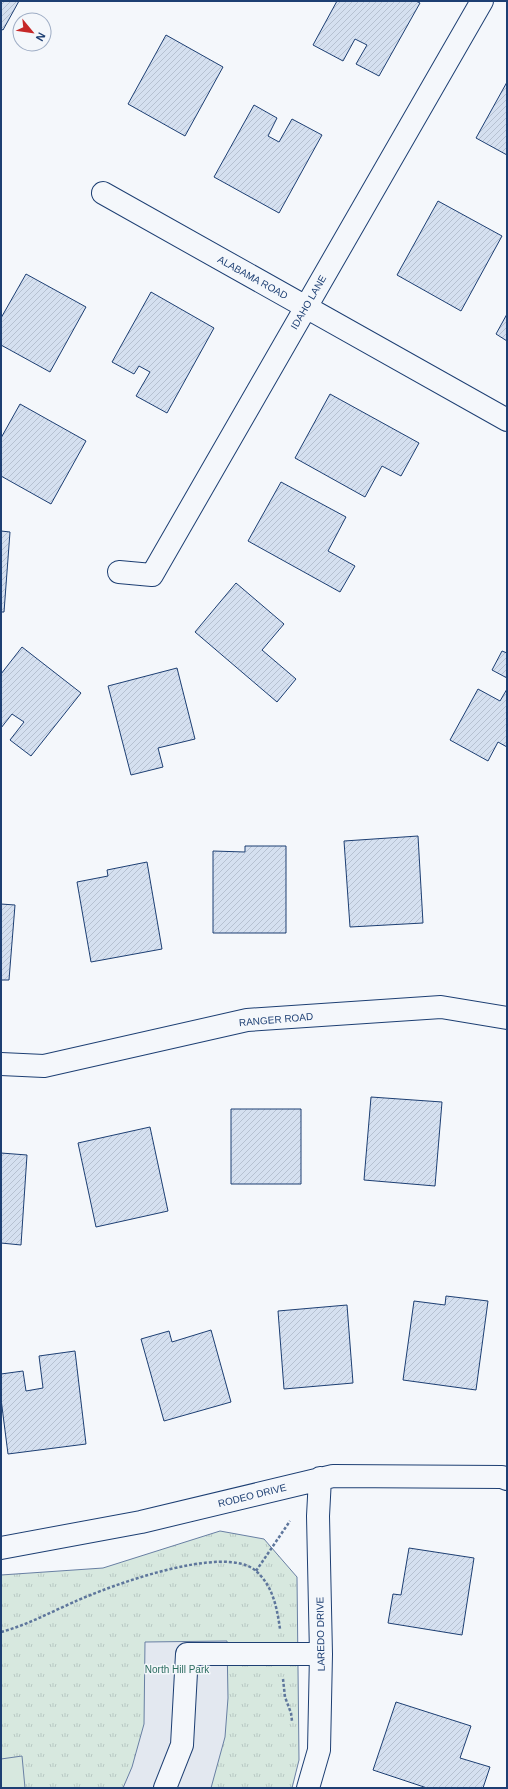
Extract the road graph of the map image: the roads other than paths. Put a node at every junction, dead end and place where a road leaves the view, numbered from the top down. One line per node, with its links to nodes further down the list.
1 (482, 1): 3 (street, IDAHO LANE)
2 (103, 193): 3 (street, ALABAMA ROAD)
3 (305, 307): 4 (street, ALABAMA ROAD); 5 (street, IDAHO LANE)
4 (507, 420)
5 (119, 572)
6 (506, 1012): 7 (street, RANGER ROAD)
7 (1, 1064)
8 (320, 1478): 9 (street, RODEO DRIVE); 10 (street, RODEO DRIVE); 11 (street, LAREDO DRIVE)
9 (507, 1479)
10 (1, 1548)
11 (321, 1654): 12 (street); 13 (street, LAREDO DRIVE)
12 (165, 1788)
13 (308, 1788)

